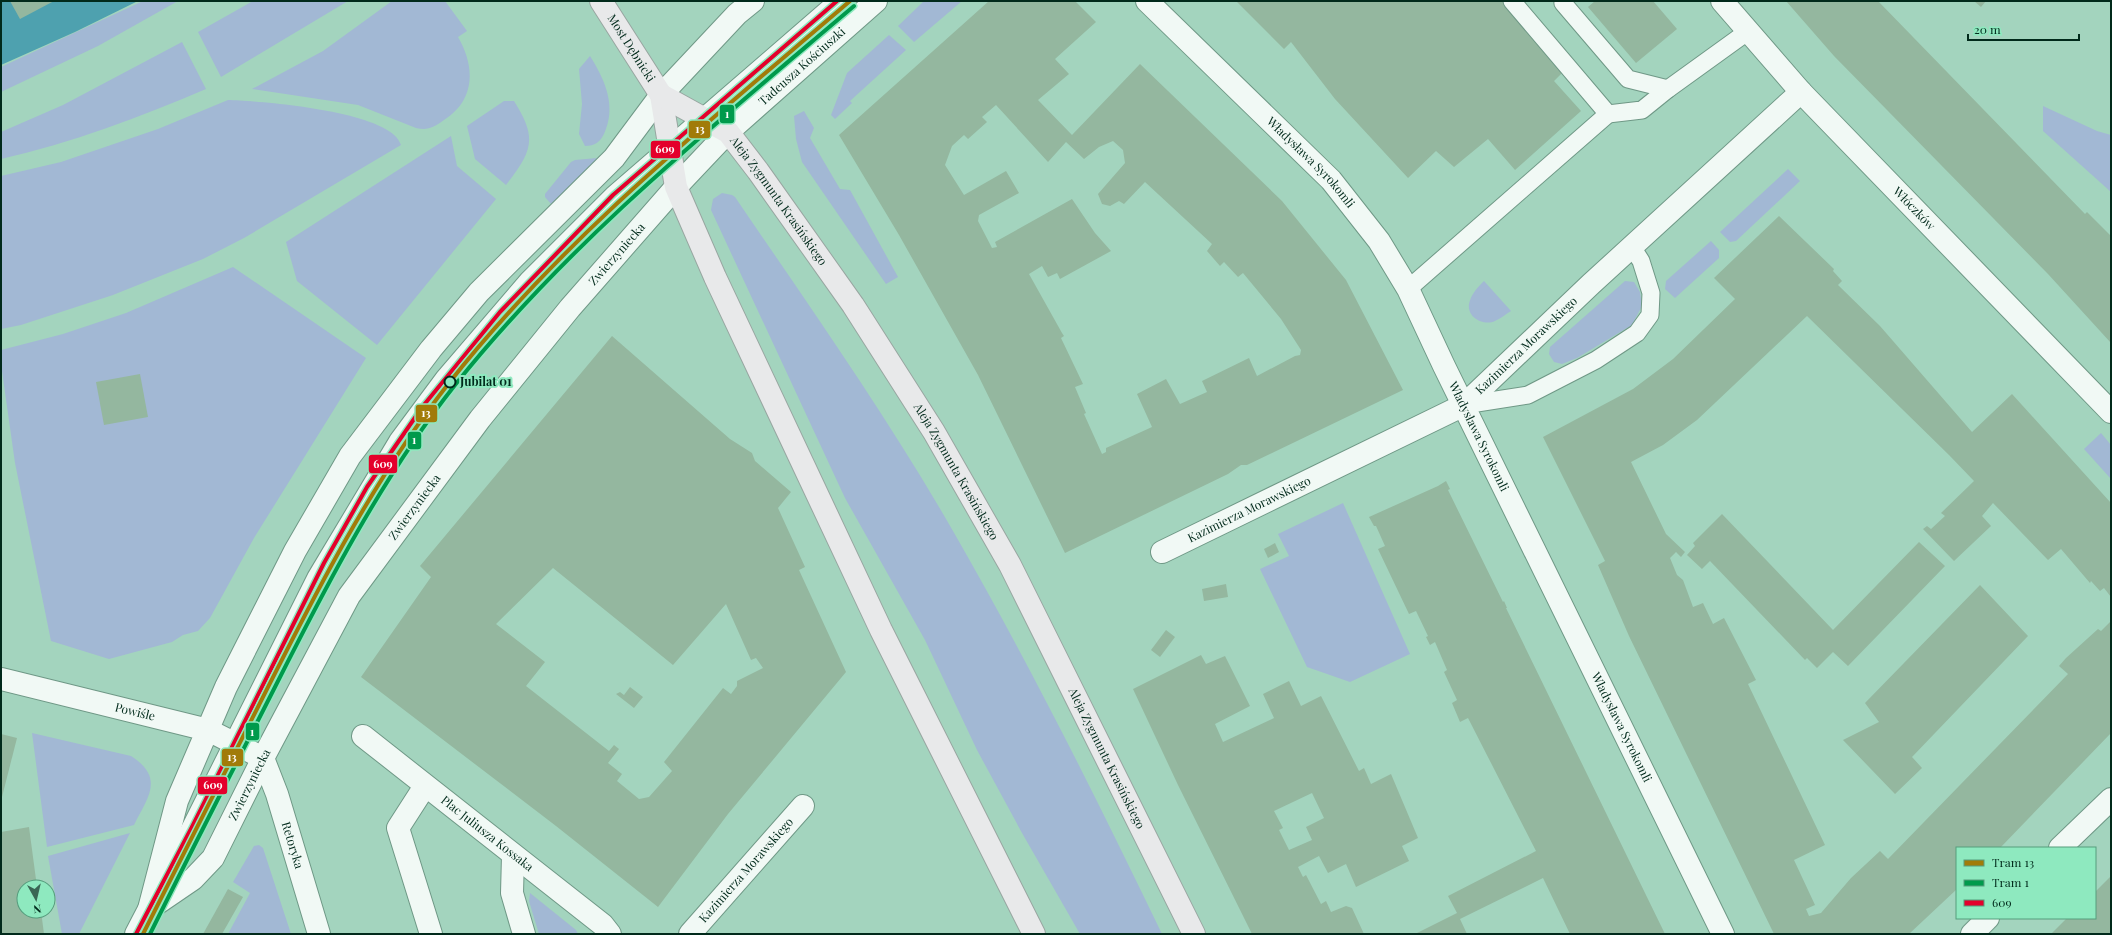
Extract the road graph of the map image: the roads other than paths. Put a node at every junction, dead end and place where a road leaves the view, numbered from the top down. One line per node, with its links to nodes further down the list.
1 (601, 1): 12 (main road, Most Dębnicki)
2 (753, 1): 12 (street)
3 (837, 1): 14 (lane)
4 (876, 1): 15 (street, Tadeusza Kościuszki)
5 (1147, 1): 19 (street, Władysława Syrokomli)
6 (1512, 1): 13 (lane)
7 (1564, 1): 10 (lane)
8 (1722, 1): 9 (street, Włóczków)
9 (1747, 32): 10 (lane); 11 (street, Włóczków)
10 (1668, 89): 13 (lane)
11 (1801, 92): 18 (street, Kazimierza Morawskiego); 21 (street, Włóczków)
12 (661, 95): 14 (main road, Aleja Zygmunta Krasińskiego); 16 (main road); 24 (street, Zwierzyniecka)
13 (1608, 114): 19 (lane)
14 (703, 119): 15 (main road, Aleja Zygmunta Krasińskiego); 16 (lane)
15 (728, 132): 17 (street, Zwierzyniecka); 42 (main road, Aleja Zygmunta Krasińskiego)
16 (669, 147): 17 (main road); 26 (lane)
17 (676, 187): 27 (street, Zwierzyniecka); 41 (main road)
18 (1632, 248): 20 (street, Kazimierza Morawskiego); 20 (lane)
19 (1408, 289): 20 (street, Władysława Syrokomli)
20 (1464, 405): 22 (street, Kazimierza Morawskiego); 43 (street, Władysława Syrokomli)
21 (2111, 412)
22 (1162, 552)
23 (1, 679): 24 (street, Powiśle)
24 (208, 730): 26 (street, Powiśle); 33 (street, Zwierzyniecka)
25 (363, 736): 28 (street, Plac Juliusza Kossaka)
26 (233, 741): 27 (street, Powiśle); 33 (lane)
27 (263, 758): 33 (street, Zwierzyniecka); 36 (street, Retoryka)
28 (425, 786): 32 (street, Plac Juliusza Kossaka); 37 (street)
29 (2111, 799): 31 (street)
30 (803, 806): 40 (street, Kazimierza Morawskiego)
31 (2061, 847)
32 (512, 856): 38 (street); 39 (street, Plac Juliusza Kossaka)
33 (149, 909): 35 (street, Zwierzyniecka)
34 (1987, 919): 44 (street)
35 (136, 934)
36 (319, 934)
37 (431, 934)
38 (524, 934)
39 (610, 934)
40 (690, 934)
41 (1034, 934)
42 (1194, 934)
43 (1723, 934)
44 (1972, 934)

